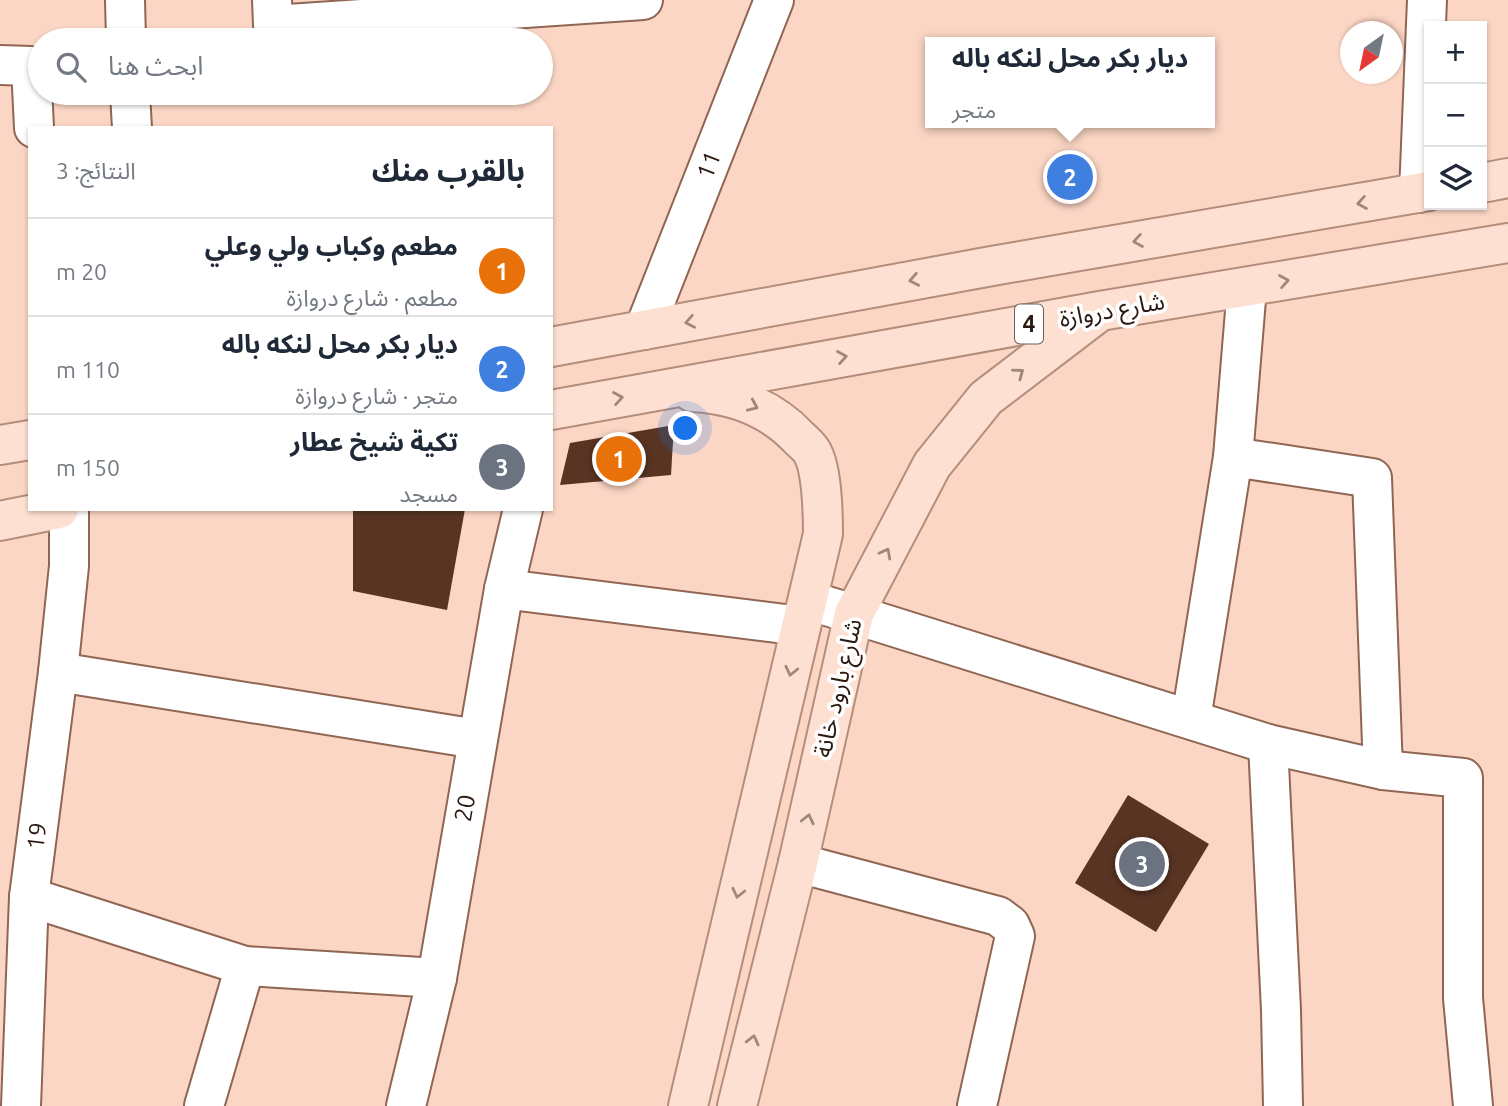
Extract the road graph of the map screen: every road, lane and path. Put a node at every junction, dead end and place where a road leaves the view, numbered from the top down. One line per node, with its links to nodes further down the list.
1 (125, 0): 7 (street)
2 (272, 0): 6 (street)
3 (643, 0): 6 (street)
4 (774, 0): 21 (street, 11)
5 (1427, 0): 14 (street)
6 (495, 5)
7 (126, 28)
8 (0, 65): 9 (street)
9 (28, 66)
10 (33, 105): 12 (street)
11 (131, 105): 13 (street)
12 (34, 126)
13 (132, 126)
14 (1425, 147)
15 (1508, 178): 16 (main road)
16 (1487, 182)
17 (1424, 192): 21 (main road, one-way to 21)
18 (1508, 243): 19 (main road, شارع دروازة / 4, one-way to 18)
19 (1247, 288): 20 (main road, شارع دروازة / 4); 27 (street)
20 (1100, 312): 23 (main road, شارع دروازة / 4, one-way to 20); 34 (main road, شارع بارود خانة, one-way to 20)
21 (645, 330): 22 (main road)
22 (553, 346)
23 (662, 390): 24 (main road, شارع دروازة / 4, one-way to 23); 33 (main road, شارع بارود خانة, one-way to 33)
24 (553, 410)
25 (28, 440): 26 (main road)
26 (0, 445)
27 (1233, 457): 36 (street); 39 (street)
28 (49, 511): 31 (main road)
29 (69, 511): 35 (street, 19)
30 (523, 511): 32 (street, 20)
31 (0, 521)
32 (504, 589): 33 (street); 37 (street, 20)
33 (804, 613): 34 (street); 48 (main road, شارع بارود خانة, one-way to 48)
34 (854, 614): 36 (street); 40 (main road, شارع بارود خانة, one-way to 34)
35 (58, 672): 37 (street); 41 (street, 19)
36 (1191, 719): 38 (street)
37 (477, 739): 43 (street, 20)
38 (1268, 744): 39 (street); 50 (street)
39 (1384, 771): 51 (street)
40 (798, 863): 44 (street); 49 (main road, شارع بارود خانة, one-way to 40)
41 (29, 897): 42 (street); 45 (street, 19)
42 (245, 966): 43 (street); 46 (street)
43 (437, 978): 47 (street, 20)
44 (981, 1105)
45 (21, 1106)
46 (204, 1106)
47 (406, 1106)
48 (688, 1106)
49 (737, 1106)
50 (1283, 1106)
51 (1473, 1106)

